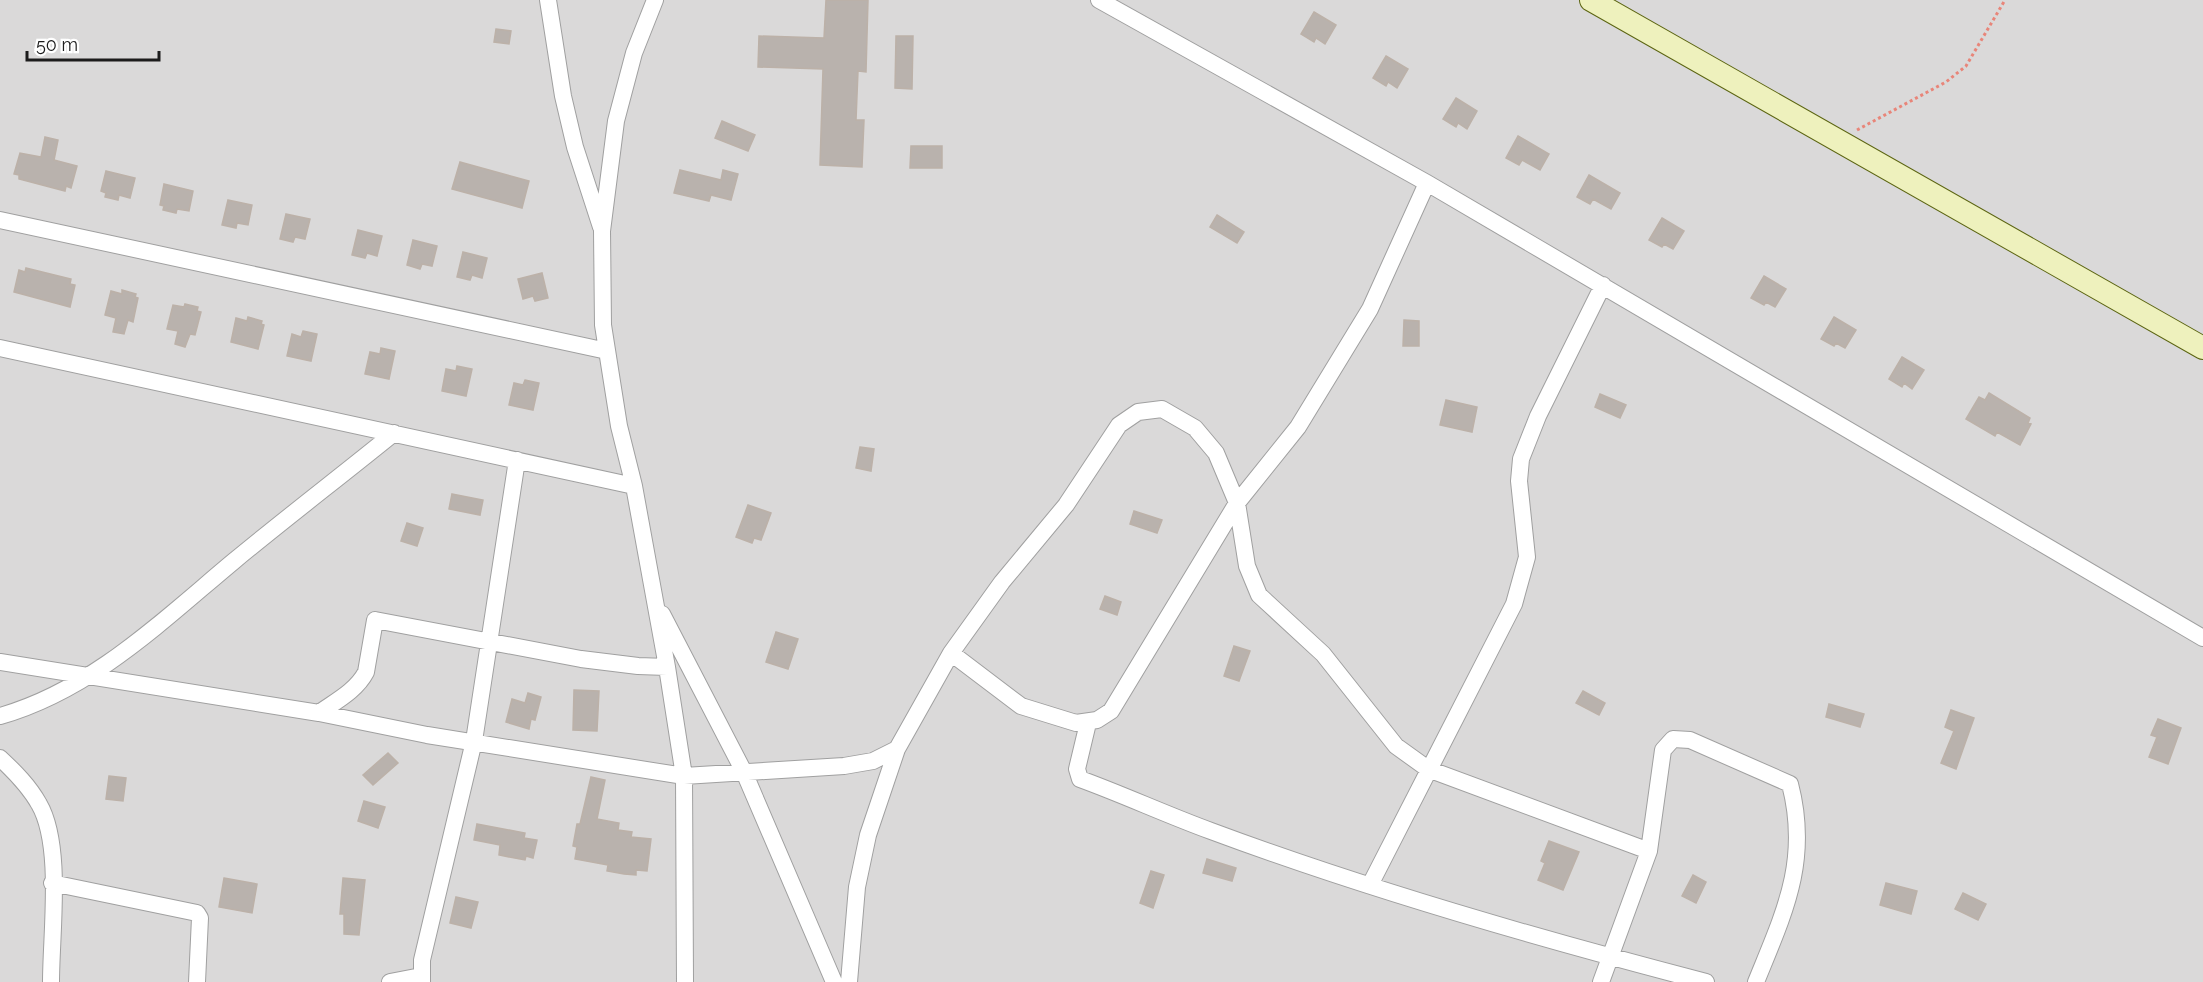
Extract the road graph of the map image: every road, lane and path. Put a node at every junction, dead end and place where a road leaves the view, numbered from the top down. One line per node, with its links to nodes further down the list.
1 (548, 0): 9 (street)
2 (655, 0): 9 (street)
3 (1099, 0): 7 (street)
4 (1592, 0): 6 (street)
5 (2005, 0): 6 (path)
6 (1837, 141): 12 (street)
7 (1427, 183): 10 (street); 17 (street)
8 (0, 220): 13 (street)
9 (602, 231): 13 (street)
10 (1603, 285): 19 (street); 31 (street)
11 (0, 348): 14 (street)
12 (2203, 348)
13 (607, 351): 16 (street)
14 (394, 433): 15 (street); 24 (street)
15 (517, 460): 16 (street); 20 (street)
16 (634, 486): 18 (street)
17 (1237, 503): 21 (street); 27 (street); 31 (street)
18 (654, 600): 23 (street); 32 (street)
19 (2203, 638)
20 (489, 641): 23 (street); 25 (street); 28 (street)
21 (951, 653): 27 (street); 29 (street)
22 (0, 662): 24 (street)
23 (667, 667): 33 (street)
24 (85, 676): 25 (street); 26 (street)
25 (319, 713): 28 (street)
26 (0, 716)
27 (1088, 723): 36 (street)
28 (474, 741): 33 (street); 38 (street)
29 (897, 749): 32 (street); 44 (street)
30 (0, 758): 35 (street)
31 (1428, 769): 34 (street); 36 (street)
32 (744, 772): 33 (street); 43 (street)
33 (684, 776): 42 (street)
34 (1649, 851): 37 (street); 47 (street)
35 (52, 883): 39 (street); 40 (street)
36 (1370, 885): 37 (street)
37 (1609, 957): 45 (street); 46 (street)
38 (422, 979): 41 (street)
39 (51, 982)
40 (197, 982)
41 (390, 982)
42 (685, 982)
43 (834, 982)
44 (849, 982)
45 (1601, 982)
46 (1707, 982)
47 (1756, 982)

